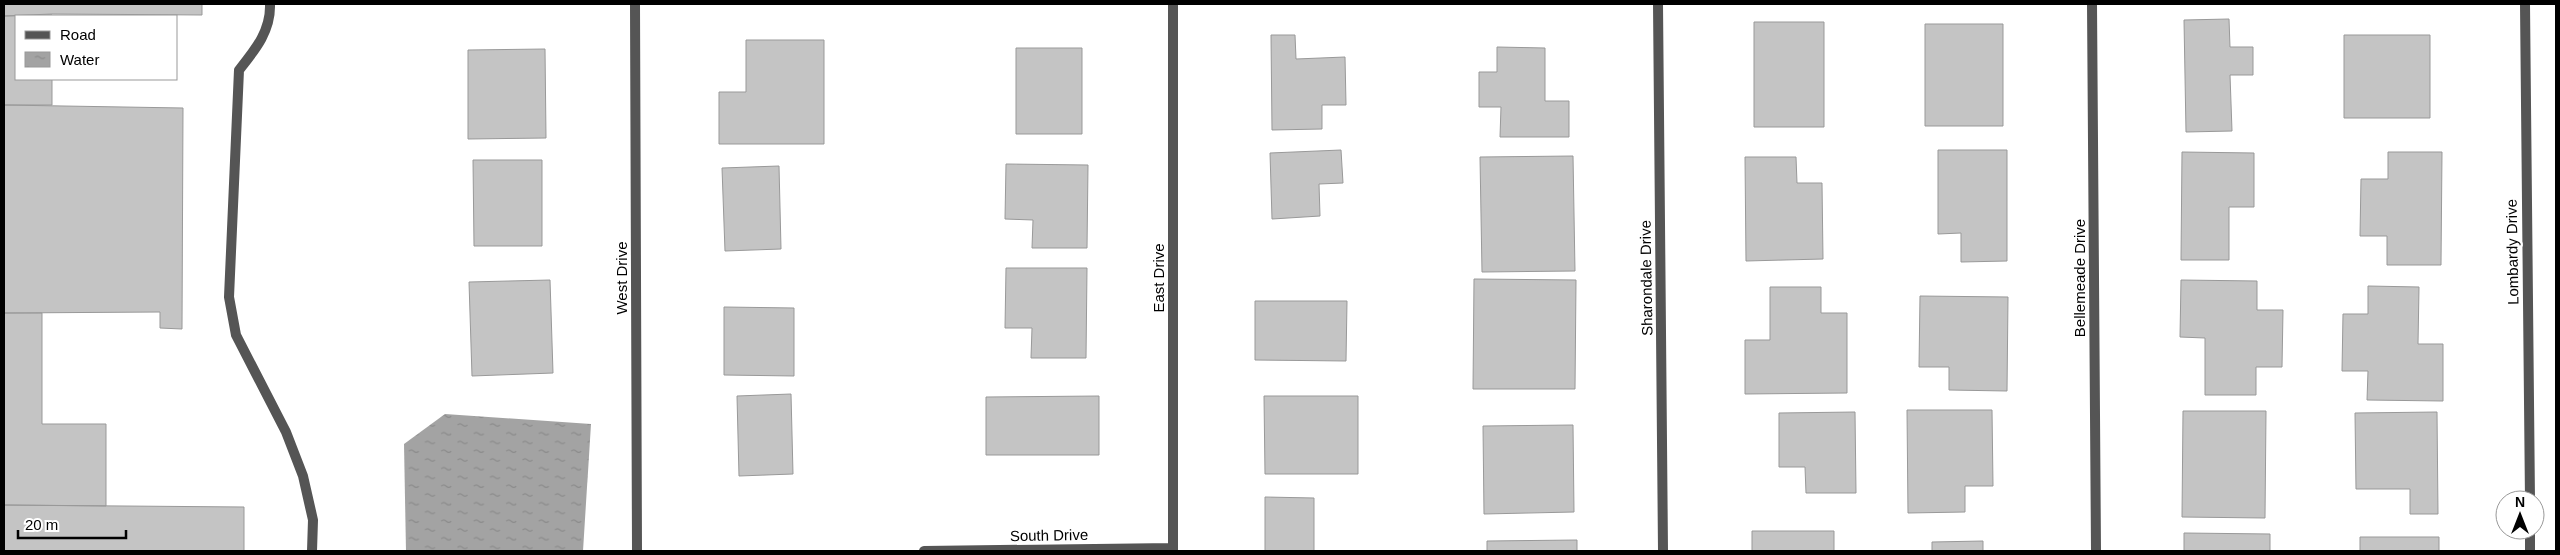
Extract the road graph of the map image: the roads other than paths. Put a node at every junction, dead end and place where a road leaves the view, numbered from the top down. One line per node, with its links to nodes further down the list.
1 (270, 4): 9 (street)
2 (636, 4): 10 (street, West Drive)
3 (1173, 4): 8 (street, East Drive)
4 (1658, 4): 12 (street, Sharondale Drive)
5 (2092, 4): 13 (street, Bellemeade Drive)
6 (2525, 4): 7 (street, Lombardy Drive)
7 (2530, 490)
8 (1174, 550): 11 (street, South Drive)
9 (312, 551)
10 (637, 551)
11 (924, 551)
12 (1663, 551)
13 (2096, 551)

